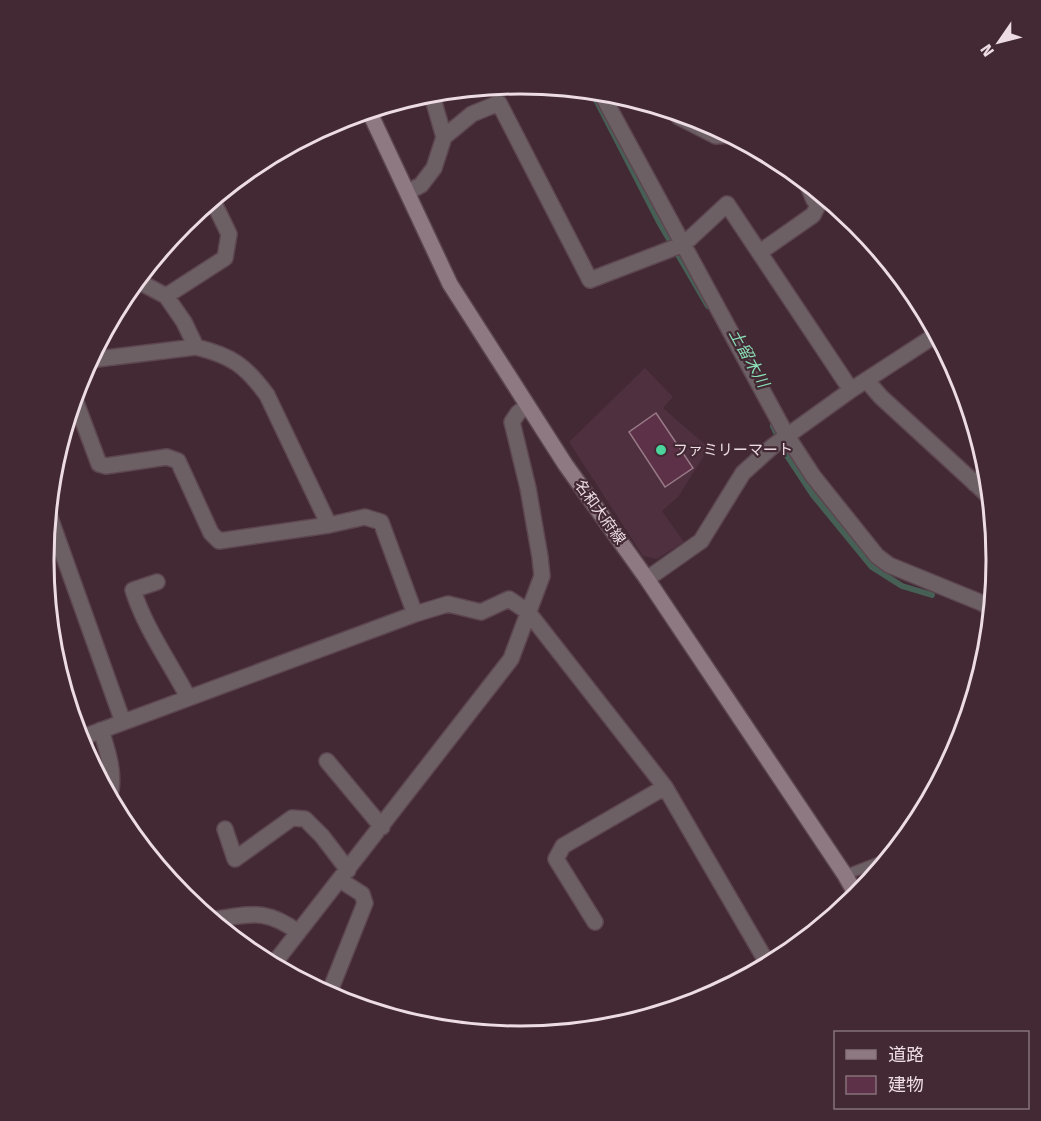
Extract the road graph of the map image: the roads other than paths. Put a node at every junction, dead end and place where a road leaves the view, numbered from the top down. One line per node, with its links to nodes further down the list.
1 (434, 102): 4 (street)
2 (606, 102): 8 (street)
3 (373, 118): 5 (main road, 名和大府線)
4 (444, 137): 5 (street); 8 (street)
5 (408, 192): 17 (main road, 名和大府線)
6 (819, 203): 9 (street)
7 (216, 207): 11 (street)
8 (684, 244): 9 (street); 19 (street)
9 (760, 252): 16 (street)
10 (145, 285): 11 (street)
11 (166, 296): 13 (street)
12 (931, 338): 15 (street)
13 (196, 347): 14 (street); 23 (street)
14 (100, 359)
15 (867, 381): 16 (street); 21 (street)
16 (851, 390): 19 (street)
17 (526, 406): 25 (main road, 名和大府線); 28 (street)
18 (79, 411): 23 (street)
19 (781, 440): 25 (street); 27 (street)
20 (980, 479): 21 (street)
21 (975, 484): 22 (street)
22 (981, 490)
23 (329, 525): 29 (street)
24 (55, 531): 31 (street)
25 (647, 579): 41 (main road, 名和大府線)
26 (157, 582): 30 (street)
27 (985, 604)
28 (528, 612): 29 (street); 36 (street); 37 (street)
29 (415, 614): 30 (street)
30 (188, 697): 31 (street)
31 (123, 722): 32 (street)
32 (101, 730): 33 (street); 35 (street)
33 (88, 735)
34 (327, 761): 37 (street)
35 (112, 786)
36 (665, 787): 44 (street); 46 (street)
37 (382, 827): 40 (street)
38 (225, 829): 40 (street)
39 (875, 863): 41 (lane)
40 (344, 875): 45 (street); 48 (street)
41 (845, 875): 42 (main road, 名和大府線)
42 (852, 888)
43 (222, 919): 45 (street)
44 (595, 922)
45 (298, 932): 47 (street)
46 (764, 958)
47 (278, 959)
48 (332, 987)

